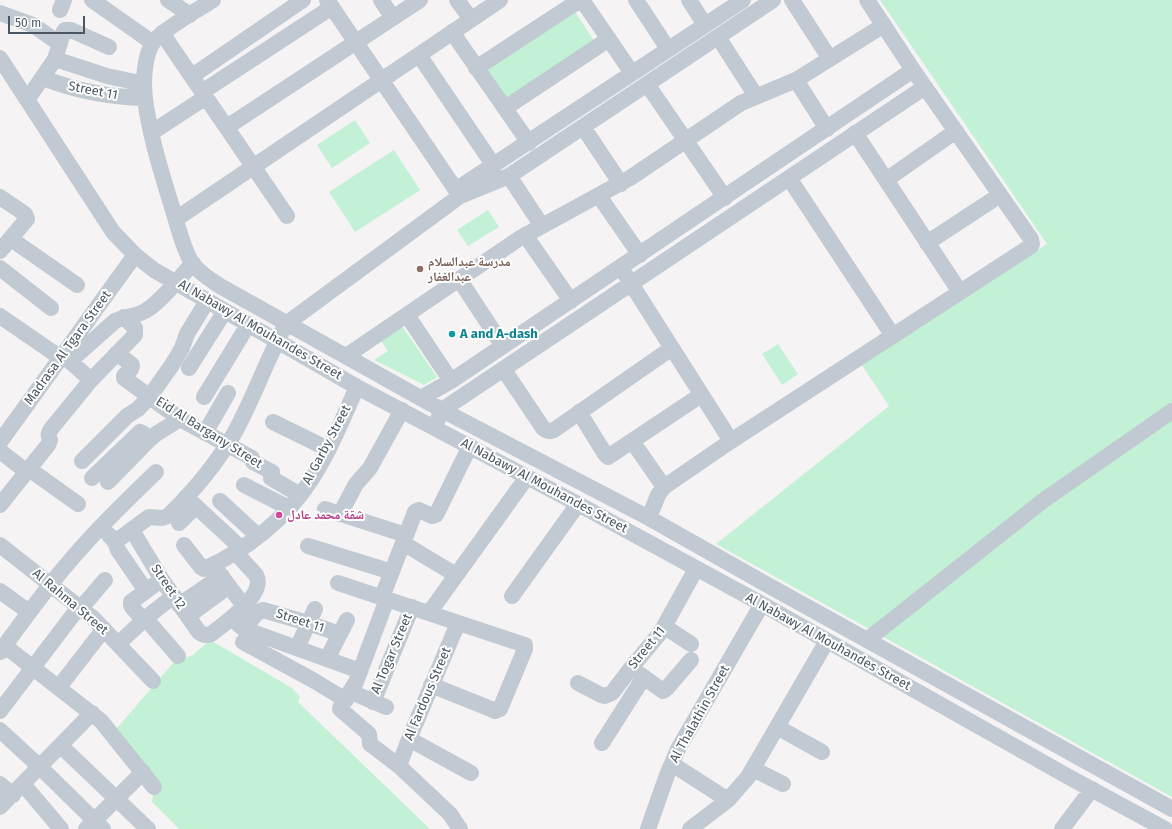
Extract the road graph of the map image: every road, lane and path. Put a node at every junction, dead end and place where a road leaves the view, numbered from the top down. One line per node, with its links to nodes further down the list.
1 (2, 0): 18 (street)
2 (92, 0): 27 (street)
3 (168, 0): 20 (street)
4 (213, 0): 20 (street)
5 (303, 0): 40 (street)
6 (381, 0): 21 (street)
7 (420, 0): 21 (street)
8 (458, 0): 22 (street)
9 (500, 0): 22 (street)
10 (581, 0): 28 (street); 37 (street)
11 (636, 0): 32 (street)
12 (689, 0): 23 (street)
13 (743, 0): 23 (street)
14 (773, 0): 26 (street)
15 (792, 0): 36 (street)
16 (867, 0): 24 (street)
17 (330, 3): 29 (street); 47 (street)
18 (0, 4)
19 (0, 13): 30 (street)
20 (190, 15): 27 (street)
21 (393, 18): 29 (street)
22 (471, 20): 25 (street)
23 (705, 25): 32 (street)
24 (884, 25): 36 (street); 38 (street)
25 (452, 32): 33 (street); 37 (street)
26 (718, 37): 44 (street); 48 (street)
27 (158, 38): 40 (street); 46 (street)
28 (609, 39): 39 (street); 50 (street)
29 (356, 43): 42 (street); 51 (street)
30 (60, 44): 31 (street); 35 (street)
31 (109, 47)
32 (668, 49): 39 (street)
33 (419, 55): 42 (street); 59 (street)
34 (0, 58): 49 (street, Al Nabawy Al Mouhandes Street)
35 (55, 59): 41 (street); 46 (street)
36 (830, 59): 43 (street)
37 (476, 68): 50 (street)
38 (913, 70): 45 (street); 53 (street)
39 (632, 73): 58 (street)
40 (192, 76): 47 (street)
41 (43, 78): 46 (street, Street 11); 49 (street)
42 (382, 80): 60 (street); 65 (street)
43 (796, 80): 48 (street); 53 (street)
44 (647, 84): 52 (street); 57 (street)
45 (925, 87): 54 (street); 56 (street)
46 (144, 91): 55 (street)
47 (204, 94): 51 (street); 55 (street)
48 (756, 96): 57 (street)
49 (27, 100): 77 (street, Al Nabawy Al Mouhandes Street)
50 (505, 108): 58 (street)
51 (227, 127): 60 (street)
52 (583, 127): 61 (street); 64 (street)
53 (827, 129): 69 (street)
54 (956, 131): 63 (street); 66 (street)
55 (151, 133): 71 (street)
56 (855, 133): 62 (street); 63 (street)
57 (686, 141): 64 (street); 69 (street)
58 (528, 143): 59 (street)
59 (494, 166): 65 (street)
60 (254, 167): 70 (street); 71 (street)
61 (509, 176): 65 (street); 72 (street)
62 (789, 178): 84 (street); 96 (street)
63 (886, 180): 75 (street)
64 (621, 184): 67 (street)
65 (458, 193): 94 (street)
66 (1000, 195): 75 (street); 86 (street)
67 (599, 196): 72 (street); 78 (street)
68 (0, 197): 74 (street)
69 (725, 198): 78 (street)
70 (287, 216)
71 (176, 219): 79 (street)
72 (542, 226): 73 (street)
73 (525, 235): 82 (street); 88 (street)
74 (11, 239): 76 (street); 85 (street)
75 (927, 243): 86 (street)
76 (0, 251)
77 (135, 255): 83 (street, Al Nabawy Al Mouhandes Street); 102 (street, Madrasa Al Tgara Street)
78 (640, 255): 81 (street)
79 (193, 263): 83 (street); 94 (street, Al Nabawy Al Mouhandes Street)
80 (0, 268): 89 (street)
81 (621, 268): 84 (street); 88 (street)
82 (459, 279): 91 (street); 98 (street)
83 (176, 282): 87 (street, Al Nabawy Al Mouhandes Street); 93 (street)
84 (631, 283): 99 (street); 104 (street)
85 (77, 285)
86 (960, 292): 96 (street)
87 (207, 301): 90 (street, Al Nabawy Al Mouhandes Street); 110 (street)
88 (571, 301): 98 (street)
89 (51, 308)
90 (225, 311): 95 (street, Al Nabawy Al Mouhandes Street); 103 (street)
91 (407, 315): 101 (street); 106 (street)
92 (0, 316): 102 (street)
93 (124, 317): 100 (street); 102 (street)
94 (286, 324): 97 (street); 101 (street, Al Nabawy Al Mouhandes Street)
95 (248, 325): 97 (street, Al Nabawy Al Mouhandes Street); 111 (street)
96 (893, 336): 123 (street)
97 (277, 340): 107 (street, Al Nabawy Al Mouhandes Street); 125 (street)
98 (503, 346): 106 (street)
99 (672, 348): 109 (street); 116 (street)
100 (117, 352): 105 (street); 110 (street, Eid Al Bargany Street)
101 (346, 356): 112 (street, Al Nabawy Al Mouhandes Street)
102 (65, 358): 105 (street); 124 (street, Madrasa Al Tgara Street)
103 (189, 368)
104 (504, 370): 114 (street); 116 (street)
105 (91, 380): 130 (street)
106 (451, 381): 112 (street)
107 (357, 387): 113 (street, Al Nabawy Al Mouhandes Street); 127 (street, Al Garby Street)
108 (228, 393): 120 (street)
109 (701, 394): 122 (street); 123 (street)
110 (150, 396): 117 (street, Eid Al Bargany Street); 129 (street)
111 (204, 397)
112 (422, 398): 114 (street, Al Nabawy Al Mouhandes Street)
113 (402, 410): 119 (street, Al Nabawy Al Mouhandes Street); 145 (street)
114 (442, 410): 119 (street); 146 (street, Al Nabawy Al Mouhandes Street)
115 (1172, 411): 182 (street)
116 (579, 412): 122 (street)
117 (180, 418): 120 (street, Eid Al Bargany Street); 121 (street)
118 (273, 422): 127 (street)
119 (434, 427): 126 (street, Al Nabawy Al Mouhandes Street)
120 (205, 433): 125 (street, Eid Al Bargany Street)
121 (149, 440): 133 (street); 134 (street)
122 (632, 441): 136 (street)
123 (731, 441): 136 (street)
124 (0, 442)
125 (227, 445): 137 (street, Eid Al Bargany Street); 139 (street)
126 (470, 446): 132 (street, Al Nabawy Al Mouhandes Street); 151 (street)
127 (328, 449): 137 (street, Al Garby Street)
128 (0, 451): 130 (street)
129 (82, 461)
130 (28, 470): 140 (street); 142 (street)
131 (156, 472): 148 (street)
132 (527, 477): 141 (street, Al Nabawy Al Mouhandes Street); 159 (street)
133 (92, 478)
134 (108, 482)
135 (244, 485): 143 (street)
136 (664, 487): 146 (street)
137 (300, 495): 143 (street, Al Garby Street)
138 (220, 501): 150 (street)
139 (191, 502): 147 (street); 149 (street); 156 (street)
140 (78, 504)
141 (578, 504): 157 (street, Al Nabawy Al Mouhandes Street); 168 (street)
142 (0, 505)
143 (289, 508): 150 (street, Al Garby Street)
144 (324, 509): 145 (street)
145 (340, 514): 151 (street)
146 (649, 518): 163 (street, Al Nabawy Al Mouhandes Street)
147 (179, 523)
148 (101, 527): 152 (street); 164 (street)
149 (132, 530): 152 (street); 162 (street, Street 12)
150 (258, 536): 156 (street, Al Garby Street)
151 (404, 539): 158 (street); 159 (street)
152 (115, 542): 167 (street)
153 (0, 545): 164 (street, Al Rahma Street)
154 (184, 545): 160 (street)
155 (308, 546): 158 (street)
156 (238, 550): 160 (street, Al Garby Street); 179 (street)
157 (696, 568): 170 (street, Al Nabawy Al Mouhandes Street); 180 (street, Street 11)
158 (392, 572): 169 (street)
159 (456, 575): 175 (street)
160 (221, 576): 171 (street, Al Garby Street); 179 (street)
161 (105, 580): 172 (street)
162 (162, 580): 167 (street); 171 (street, Street 12)
163 (764, 583): 170 (street, Al Thalathin Street); 182 (street, Al Nabawy Al Mouhandes Street)
164 (50, 584): 172 (street, Al Rahma Street); 174 (street)
165 (338, 584): 169 (street)
166 (0, 591): 174 (street)
167 (146, 591): 177 (street)
168 (512, 596)
169 (384, 598): 173 (street); 193 (street)
170 (758, 602): 183 (street, Al Nabawy Al Mouhandes Street); 208 (street, Al Thalathin Street)
171 (180, 606): 177 (street, Al Garby Street); 179 (street, Street 12)
172 (80, 607): 181 (street, Al Rahma Street); 191 (street)
173 (412, 607): 175 (street); 199 (street, Al Togar Street)
174 (29, 612): 187 (street)
175 (429, 613): 178 (street)
176 (312, 616): 179 (street, Street 11); 186 (street); 189 (street, Street 11)
177 (145, 620): 184 (street, Al Garby Street); 188 (street)
178 (458, 622): 197 (street, Al Fardous Street); 197 (street)
179 (241, 624): 186 (street); 199 (street)
180 (665, 627): 185 (street); 192 (street, Street 11)
181 (104, 629): 184 (street, Al Rahma Street); 198 (street)
182 (867, 640): 222 (street, Al Nabawy Al Mouhandes Street)
183 (827, 641): 202 (street); 218 (street, Al Nabawy Al Mouhandes Street)
184 (118, 644): 195 (street, Al Rahma Street)
185 (690, 644)
186 (297, 648): 189 (street)
187 (2, 649): 191 (street)
188 (178, 656)
189 (327, 659): 193 (street)
190 (691, 660): 194 (street)
191 (33, 667): 198 (street); 200 (street)
192 (631, 668): 194 (street); 196 (street, Street 11)
193 (360, 671): 199 (street)
194 (644, 678): 205 (street)
195 (153, 681)
196 (578, 683)
197 (431, 685): 204 (street, Al Fardous Street)
198 (59, 687): 201 (street)
199 (345, 702): 209 (street)
200 (0, 711)
201 (92, 713): 206 (street); 212 (street)
202 (777, 727): 207 (street); 211 (street)
203 (0, 730): 210 (street)
204 (408, 739): 209 (street, Al Fardous Street); 213 (street)
205 (602, 742)
206 (61, 746): 210 (street); 219 (street)
207 (822, 752)
208 (672, 764): 220 (street); 227 (street, Al Thalathin Street)
209 (399, 766): 226 (street)
210 (40, 767): 217 (street); 223 (street)
211 (753, 768): 215 (street); 220 (street)
212 (143, 772): 216 (street); 219 (street)
213 (471, 773)
214 (0, 784): 217 (street)
215 (783, 784)
216 (154, 787)
217 (18, 790): 221 (street); 224 (street)
218 (1092, 790): 229 (street); 230 (street, Al Nabawy Al Mouhandes Street)
219 (117, 798): 223 (street); 225 (street)
220 (728, 800): 228 (street)
221 (0, 807)
222 (1172, 809)
223 (94, 826)
224 (60, 829)
225 (148, 829)
226 (460, 829)
227 (648, 829)
228 (690, 829)
229 (1062, 829)
230 (1165, 829)

